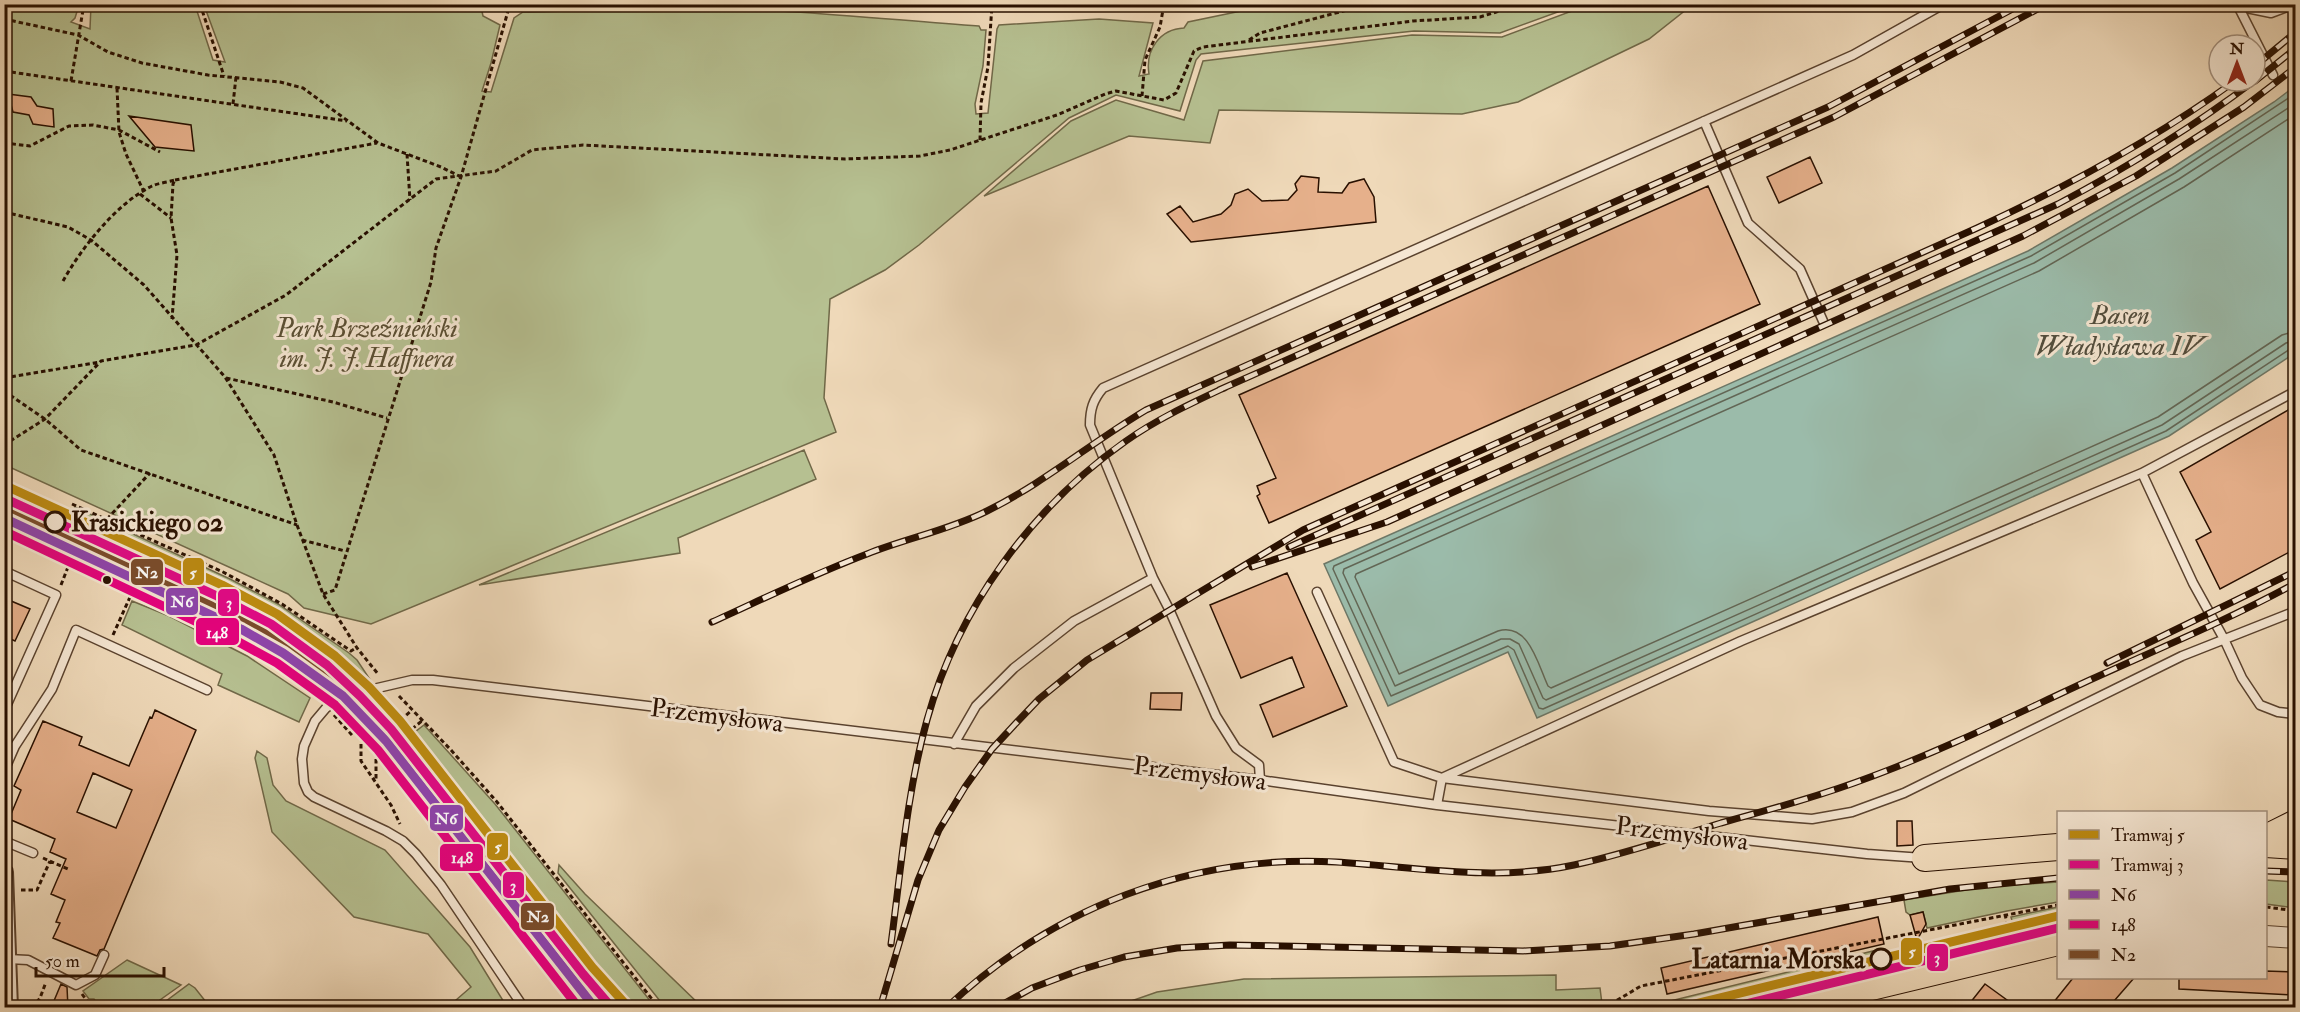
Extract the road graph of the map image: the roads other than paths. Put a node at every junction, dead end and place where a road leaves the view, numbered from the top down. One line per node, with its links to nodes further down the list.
1 (1944, 4): 5 (lane)
2 (2295, 4): 3 (lane)
3 (2237, 5): 4 (lane)
4 (2273, 75)
5 (1704, 121): 6 (lane); 11 (lane)
6 (1823, 321)
7 (2295, 391): 8 (lane)
8 (2142, 473): 14 (lane); 21 (lane)
9 (4, 518): 16 (street)
10 (4, 571): 17 (lane)
11 (1153, 578): 19 (lane); 22 (lane)
12 (1317, 592): 21 (lane)
13 (2295, 611): 14 (lane)
14 (2224, 639): 18 (lane); 21 (lane)
15 (207, 690): 20 (lane)
16 (343, 696): 19 (lane, Przemysłowa); 39 (lane); 40 (street)
17 (4, 711)
18 (2295, 714)
19 (954, 744): 22 (lane, Przemysłowa)
20 (4, 771)
21 (1442, 778): 23 (lane)
22 (1260, 780): 23 (lane, Przemysłowa)
23 (1437, 805): 31 (lane, Przemysłowa)
24 (2295, 824): 25 (main road)
25 (2267, 837)
26 (4, 841): 30 (lane)
27 (2267, 844): 28 (main road)
28 (2295, 846)
29 (2057, 847): 31 (main road, Przemysłowa)
30 (33, 854)
31 (1925, 858)
32 (4, 872): 37 (street)
33 (2267, 936): 34 (street)
34 (2295, 938)
35 (2057, 942): 41 (main road)
36 (104, 955): 37 (lane)
37 (8, 959): 38 (street)
38 (9, 1008)
39 (524, 1008)
40 (595, 1008)
41 (1784, 1008)

